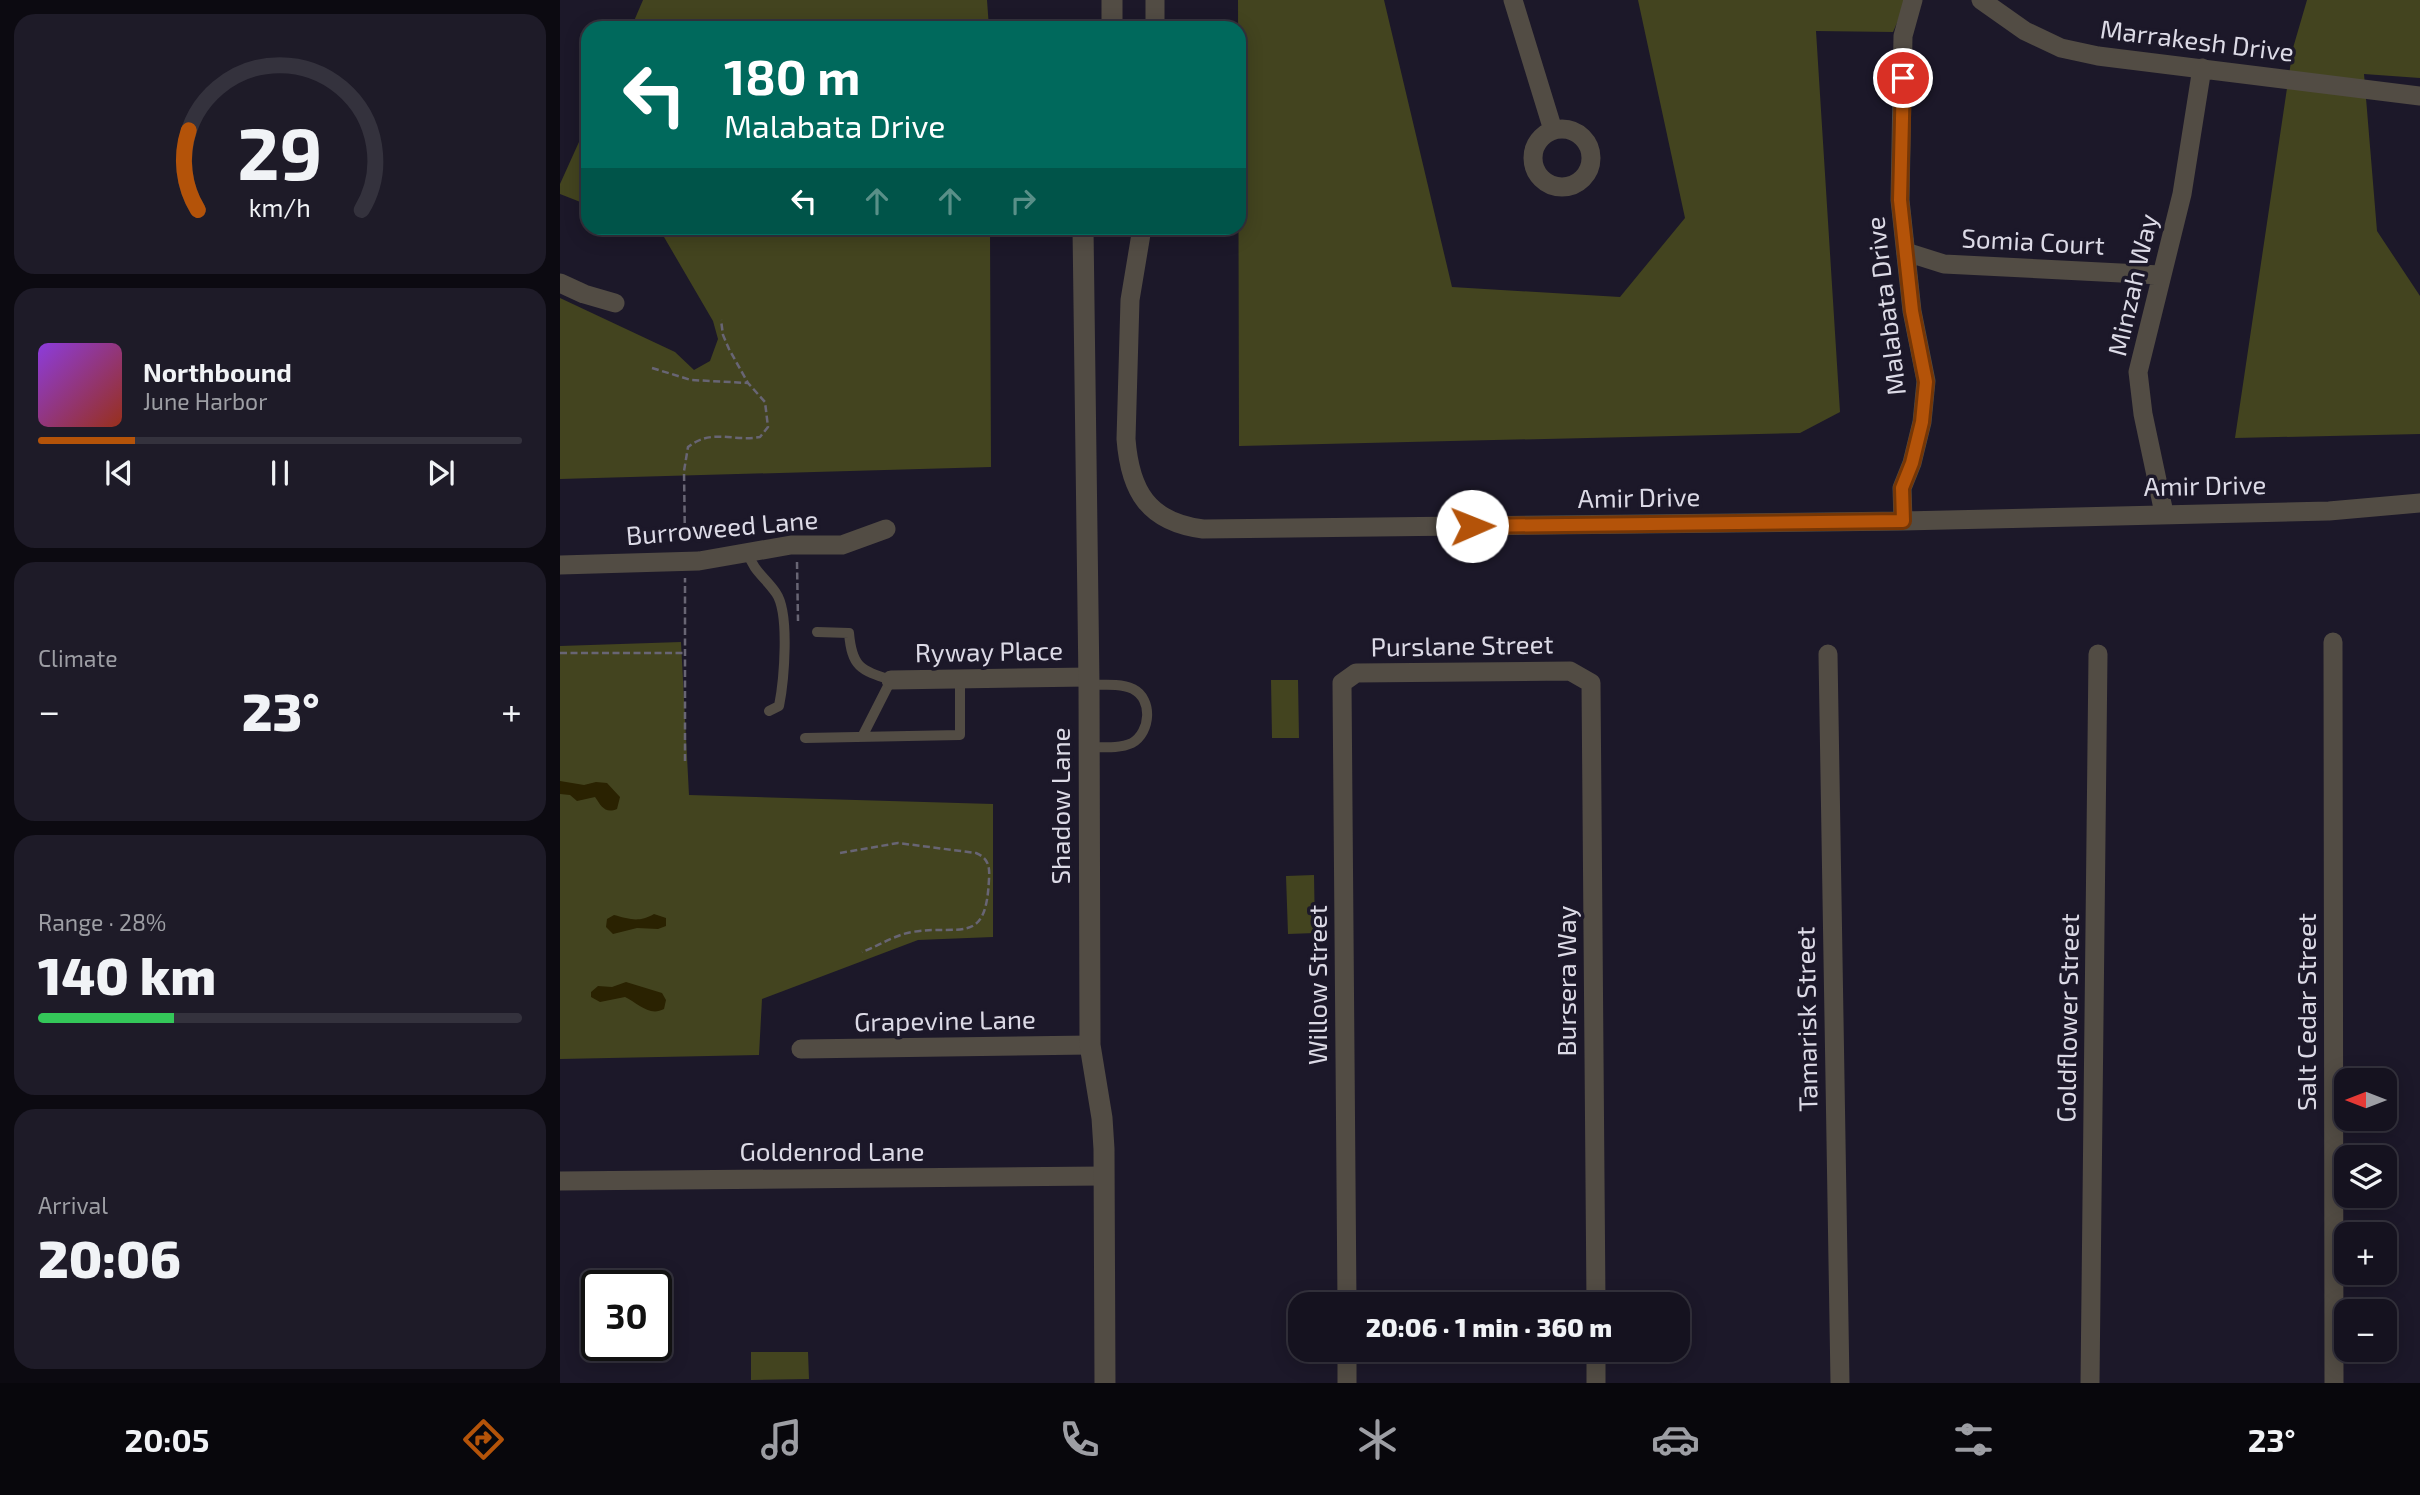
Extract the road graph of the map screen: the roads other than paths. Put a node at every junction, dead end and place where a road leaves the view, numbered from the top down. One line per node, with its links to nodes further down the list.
1 (1112, 0): 6 (street)
2 (1155, 0): 7 (street)
3 (1513, 0): 10 (street)
4 (1913, 0): 13 (street, Malabata Drive)
5 (1981, 0): 8 (street, Marrakesh Drive)
6 (1112, 21)
7 (1155, 21)
8 (2202, 68): 9 (street, Marrakesh Drive); 14 (street, Minzah Way)
9 (2420, 96)
10 (1553, 130)
11 (1083, 235): 31 (street, Shadow Lane)
12 (1141, 235): 19 (street, Amir Drive)
13 (1906, 251): 14 (street, Somia Court); 19 (street, Malabata Drive)
14 (2160, 275): 18 (street, Minzah Way)
15 (560, 283): 16 (street)
16 (615, 303)
17 (2420, 503): 18 (street, Amir Drive)
18 (2164, 513): 19 (street, Amir Drive)
19 (1903, 521)
20 (886, 528): 21 (street, Burroweed Lane)
21 (748, 553): 22 (street, Burroweed Lane); 32 (lane)
22 (560, 565)
23 (817, 632): 30 (lane)
24 (2333, 642): 49 (street, Salt Cedar Street)
25 (1828, 654): 47 (street, Tamarisk Street)
26 (2098, 654): 48 (street, Goldflower Street)
27 (1570, 671): 28 (street, Purslane Street); 41 (street, Bursera Way)
28 (1356, 673): 40 (street, Willow Street)
29 (960, 679): 30 (street, Ryway Place); 31 (street, Ryway Place); 33 (lane)
30 (891, 680): 33 (lane)
31 (1089, 681): 35 (street, Shadow Lane); 35 (lane)
32 (769, 711)
33 (862, 737): 34 (lane)
34 (805, 738)
35 (1089, 747): 36 (street, Shadow Lane)
36 (1090, 1045): 37 (street, Grapevine Lane); 38 (street, Shadow Lane)
37 (801, 1049)
38 (1104, 1176): 39 (street, Goldenrod Lane); 44 (street, Shadow Lane)
39 (560, 1181)
40 (1347, 1292)
41 (1596, 1292)
42 (1347, 1362): 45 (street)
43 (1596, 1362): 46 (street)
44 (1105, 1383)
45 (1348, 1383)
46 (1597, 1383)
47 (1840, 1383)
48 (2090, 1383)
49 (2334, 1383)

